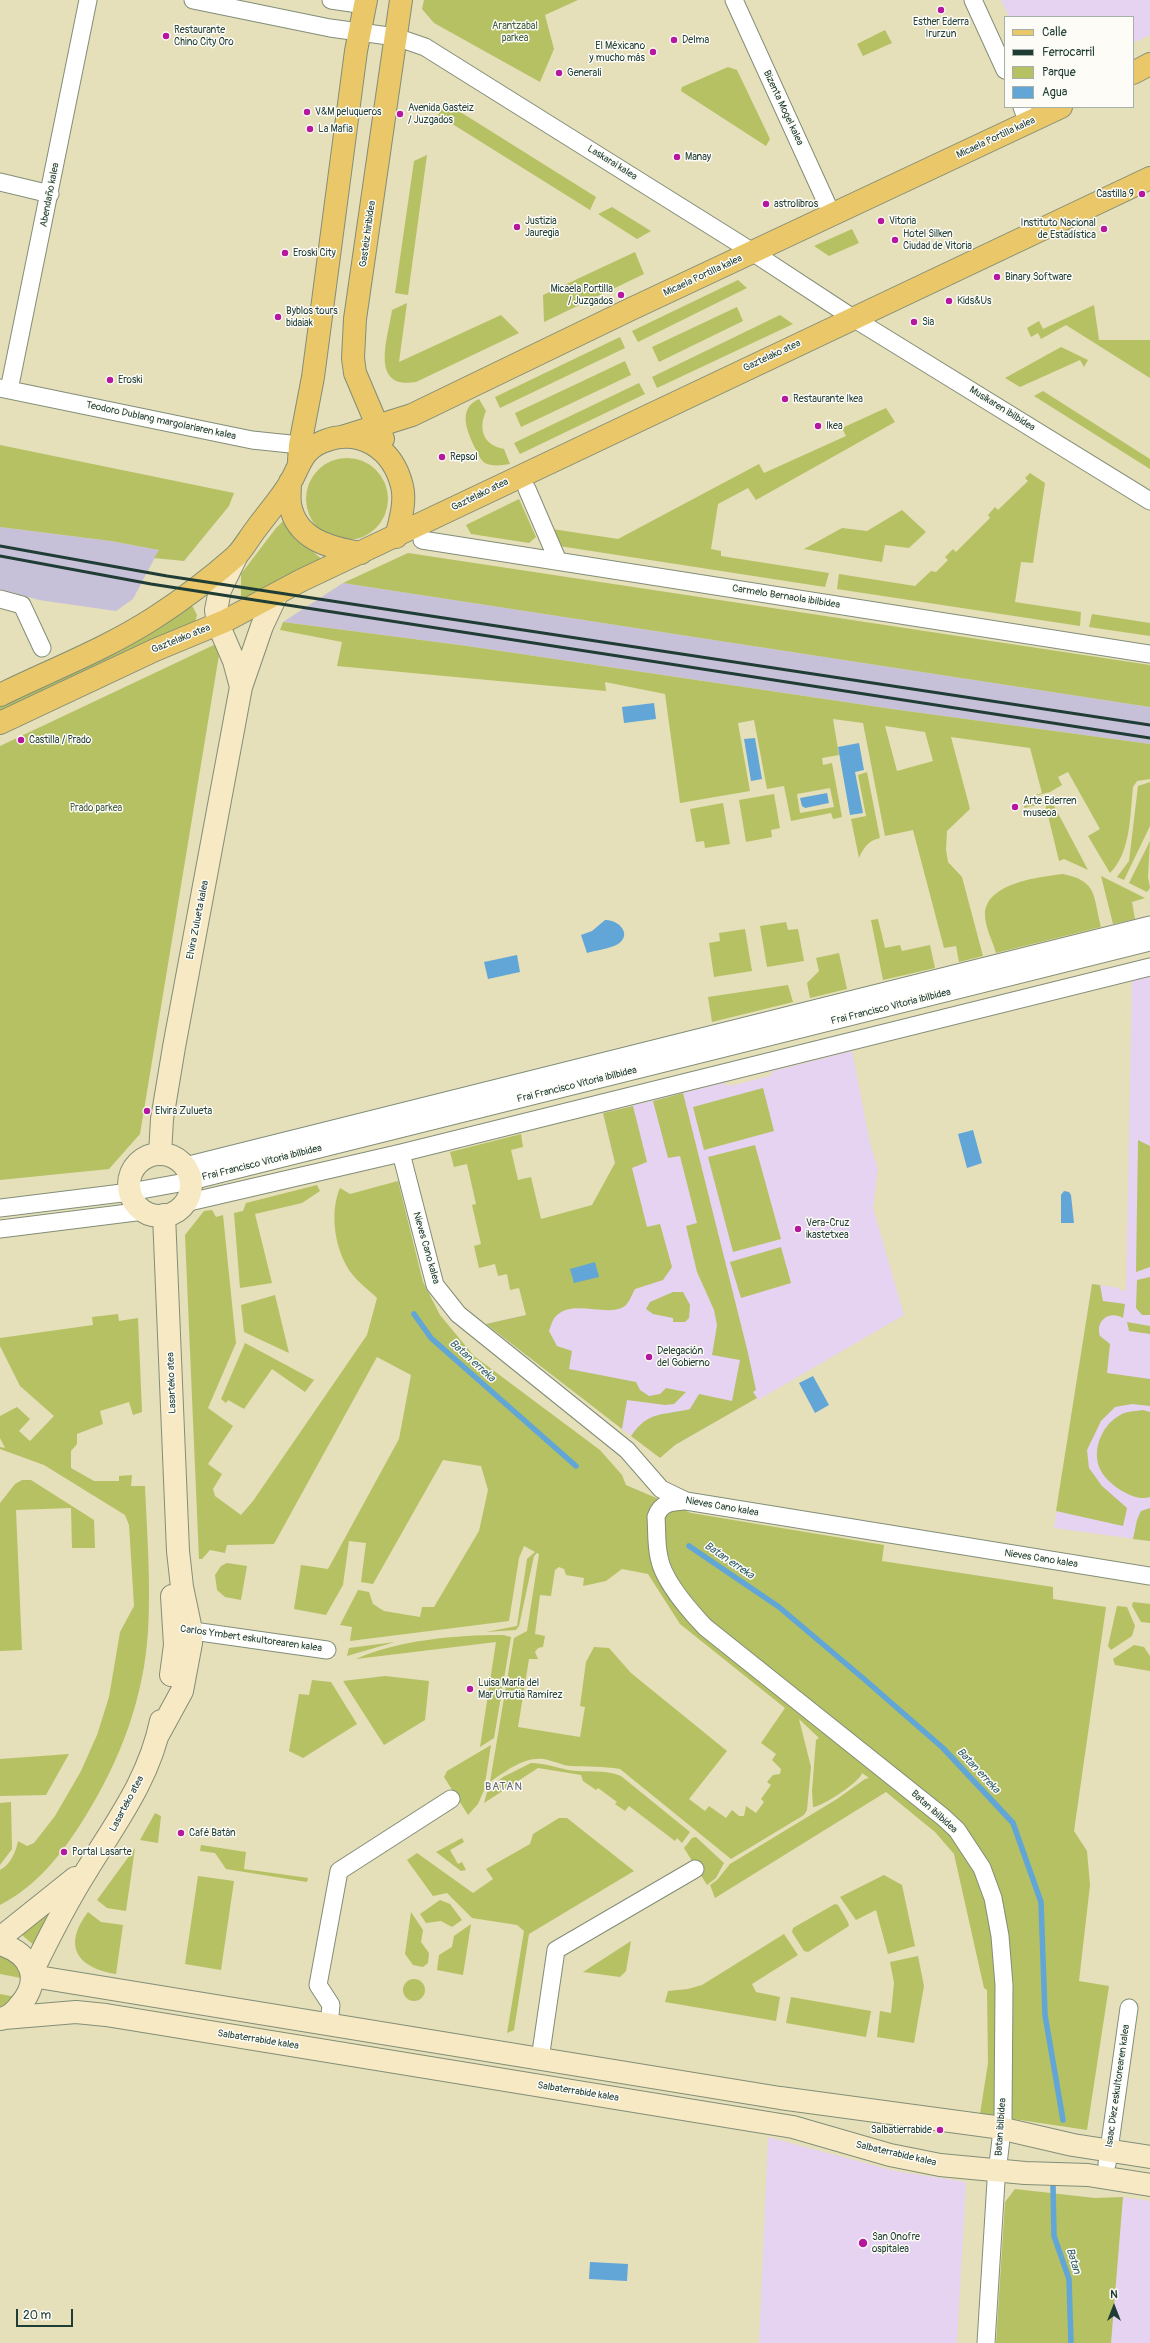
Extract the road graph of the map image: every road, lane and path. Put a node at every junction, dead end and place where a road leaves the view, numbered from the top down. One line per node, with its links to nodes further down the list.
1 (88, 0): 17 (street, Abendaño kalea)
2 (193, 0): 8 (street, Laskarai kalea)
3 (331, 0): 7 (street)
4 (401, 0): 9 (main road, Gasteiz hiribidea)
5 (734, 0): 18 (street, Bizenta Mogel kalea)
6 (973, 0): 11 (street)
7 (366, 3): 8 (main road)
8 (360, 33): 9 (street, Laskarai kalea); 24 (main road)
9 (396, 37): 19 (street, Laskarai kalea); 22 (main road, Gasteiz hiribidea)
10 (1150, 64): 12 (main road)
11 (1004, 68)
12 (1134, 72)
13 (1056, 108): 14 (main road, Micaela Portilla kalea)
14 (1025, 115): 18 (main road, Micaela Portilla kalea)
15 (1150, 178): 20 (main road, Gaztelako atea)
16 (0, 182): 17 (street)
17 (50, 194): 21 (street, Abendaño kalea)
18 (832, 215): 19 (main road, Micaela Portilla kalea)
19 (753, 252): 20 (street, Laskarai kalea); 22 (main road, Micaela Portilla kalea)
20 (854, 318): 28 (street, Musikaren ibilbidea); 29 (main road, Gaztelako atea)
21 (4, 389): 24 (street, Teodoro Dublang margolariaren kalea)
22 (376, 425): 23 (main road, Micaela Portilla kalea); 25 (main road, Gasteiz hiribidea)
23 (332, 439): 24 (main road); 25 (main road)
24 (300, 453): 26 (main road)
25 (393, 462): 29 (main road)
26 (290, 482): 31 (main road); 32 (main road)
27 (527, 489): 33 (street)
28 (1150, 501)
29 (396, 537): 31 (main road, Gaztelako atea)
30 (422, 540): 33 (street, Carmelo Bernaola ibilbidea)
31 (362, 553): 34 (main road, Gaztelako atea)
32 (237, 555): 36 (street, Elvira Zulueta kalea); 40 (main road)
33 (558, 561): 38 (street, Carmelo Bernaola ibilbidea)
34 (277, 594): 36 (main road, Gaztelako atea); 39 (street, Elvira Zulueta kalea)
35 (0, 599): 37 (street)
36 (218, 624): 39 (street, Elvira Zulueta kalea); 41 (main road, Gaztelako atea)
37 (42, 648)
38 (1150, 654)
39 (241, 687): 46 (street, Elvira Zulueta kalea)
40 (0, 695)
41 (0, 723)
42 (1150, 924): 47 (street, Frai Francisco Vitoria ibilbidea)
43 (1150, 942): 47 (street, Frai Francisco Vitoria ibilbidea)
44 (1150, 967): 45 (street)
45 (401, 1153): 49 (street); 53 (street, Nieves Cano kalea)
46 (160, 1154): 47 (street); 48 (street)
47 (188, 1173): 48 (street, Frai Francisco Vitoria ibilbidea); 49 (street)
48 (130, 1192): 50 (street, Frai Francisco Vitoria ibilbidea); 51 (street)
49 (185, 1203): 51 (street)
50 (0, 1208)
51 (154, 1213): 52 (street); 55 (street, Lasarteko atea)
52 (0, 1229)
53 (686, 1501): 54 (street, Nieves Cano kalea); 67 (street, Batan ibilbidea)
54 (1150, 1576)
55 (183, 1629): 56 (street, Carlos Ymbert eskultorearen kalea); 58 (street, Lasarteko atea)
56 (328, 1650)
57 (451, 1799): 65 (street)
58 (87, 1869): 60 (street, Lasarteko atea); 62 (street, Lasarteko atea)
59 (695, 1869): 66 (street)
60 (0, 1938)
61 (0, 1944): 62 (street)
62 (32, 1974): 64 (street, Lasarteko atea); 65 (street)
63 (1129, 2008): 68 (street, Isaac Diez eskultorearen kalea)
64 (2, 2019): 70 (street, Salbaterrabide kalea)
65 (329, 2025): 66 (street)
66 (540, 2059): 67 (street)
67 (1002, 2128): 68 (street); 70 (street, Batan ibilbidea)
68 (1108, 2157): 69 (street)
69 (1150, 2157)
70 (998, 2171): 71 (street, Salbaterrabide kalea); 72 (street, Batan ibilbidea)
71 (1150, 2185)
72 (986, 2343)

